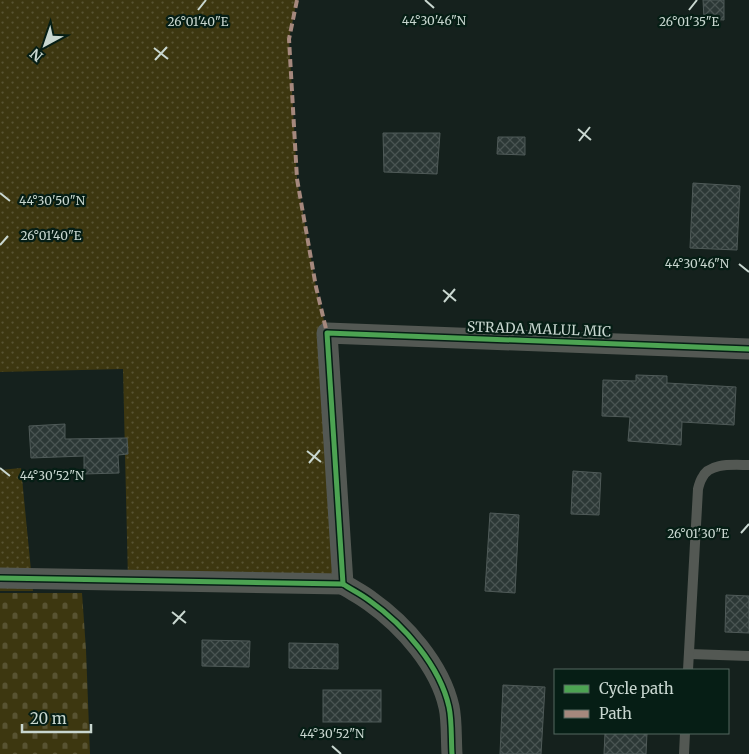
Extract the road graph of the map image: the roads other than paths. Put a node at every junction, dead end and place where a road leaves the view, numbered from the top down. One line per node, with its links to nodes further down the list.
1 (749, 349): 4 (street, STRADA MALUL MIC)
2 (749, 465): 5 (lane)
3 (0, 578): 4 (street)
4 (343, 584): 9 (street)
5 (689, 654): 6 (lane); 7 (lane)
6 (749, 656)
7 (688, 669)
8 (685, 734): 10 (lane)
9 (452, 754)
10 (684, 754)

